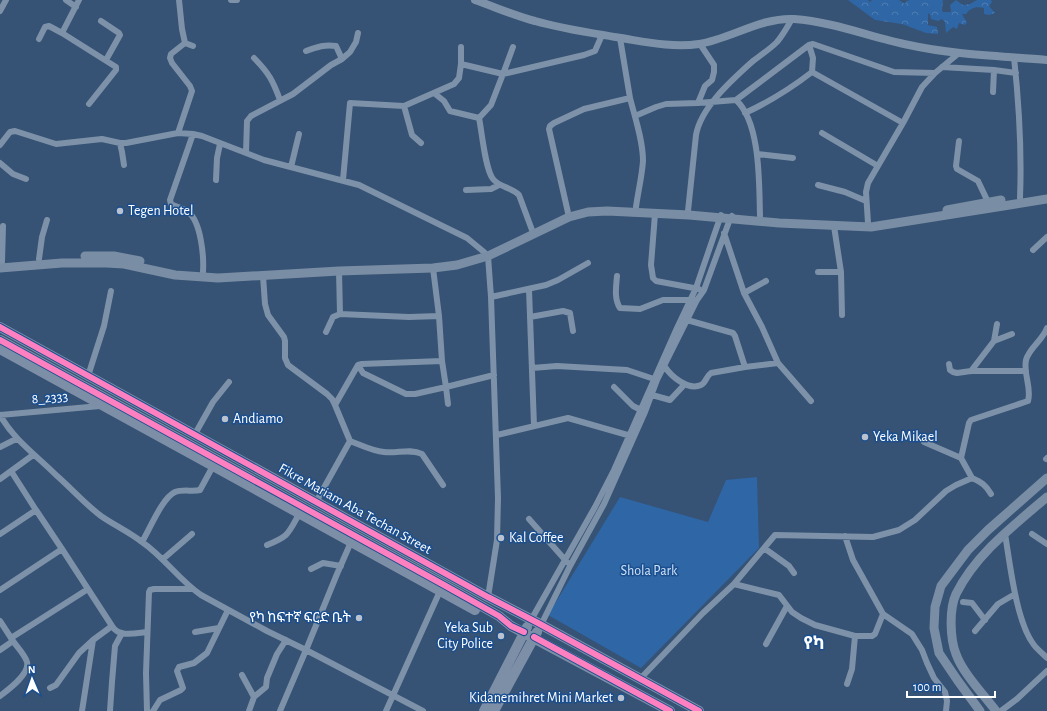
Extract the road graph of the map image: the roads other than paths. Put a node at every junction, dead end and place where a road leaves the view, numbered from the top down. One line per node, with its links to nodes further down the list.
1 (6, 0): 9 (street)
2 (66, 0): 8 (street)
3 (79, 0): 8 (street)
4 (180, 0): 17 (street)
5 (231, 0): 6 (street)
6 (237, 0)
7 (475, 0): 14 (street)
8 (76, 6): 12 (street)
9 (0, 11)
10 (792, 19): 18 (street); 24 (street); 42 (street)
11 (101, 22): 28 (street)
12 (62, 32): 16 (street); 28 (street)
13 (358, 33): 27 (street)
14 (602, 35): 15 (street); 36 (street)
15 (620, 38): 18 (street); 39 (street)
16 (39, 39)
17 (185, 43): 20 (street); 50 (street)
18 (700, 44): 43 (street)
19 (809, 45): 33 (street); 34 (street); 41 (street)
20 (193, 46)
21 (461, 47): 30 (street)
22 (513, 47): 36 (street)
23 (306, 51): 27 (street)
24 (959, 53): 25 (street); 31 (street)
25 (1014, 57): 29 (street); 35 (street)
26 (254, 58): 40 (street)
27 (342, 59): 40 (street)
28 (106, 60): 44 (street)
29 (1047, 60)
30 (461, 64): 36 (street); 38 (street)
31 (942, 67): 32 (street); 34 (street)
32 (994, 70): 35 (street); 37 (street)
33 (812, 72): 46 (street); 49 (street)
34 (935, 73): 49 (street)
35 (1016, 73): 73 (street)
36 (504, 74): 48 (street)
37 (993, 92)
38 (434, 93): 45 (street); 48 (street)
39 (630, 98): 47 (street); 80 (street)
40 (280, 100): 59 (street)
41 (736, 100): 42 (street); 46 (street)
42 (712, 102): 43 (street); 78 (street)
43 (698, 103): 47 (street)
44 (89, 104)
45 (404, 106): 56 (street); 68 (street)
46 (745, 113): 60 (street)
47 (635, 116): 77 (street)
48 (479, 118): 69 (street)
49 (904, 123): 64 (street)
50 (178, 133): 52 (street); 55 (street)
51 (822, 133): 64 (street)
52 (193, 134): 57 (street); 101 (street)
53 (299, 134): 65 (street)
54 (959, 141): 76 (street)
55 (120, 143): 58 (street); 63 (street)
56 (421, 143)
57 (220, 144): 59 (street); 67 (street)
58 (0, 145)
59 (246, 153): 65 (street)
60 (757, 154): 61 (street); 82 (street)
61 (793, 158)
62 (0, 164): 66 (street)
63 (124, 165)
64 (878, 166): 75 (street)
65 (291, 167): 68 (street)
66 (26, 178)
67 (216, 180)
68 (343, 180): 93 (street)
69 (499, 185): 71 (street); 89 (street)
70 (818, 185): 75 (street)
71 (466, 190)
72 (1047, 193): 73 (main road)
73 (1020, 198): 76 (main road)
74 (1047, 199): 84 (main road)
75 (866, 201): 86 (street)
76 (988, 202): 84 (main road)
77 (636, 207): 78 (main road); 80 (main road)
78 (688, 211): 81 (main road)
79 (655, 214): 80 (main road); 81 (main road); 107 (street)
80 (568, 215): 89 (main road); 93 (main road)
81 (720, 216): 83 (main road); 107 (street)
82 (760, 216): 83 (main road); 86 (main road)
83 (731, 217): 88 (main road); 90 (street)
84 (919, 218): 86 (main road); 88 (main road)
85 (47, 220): 94 (street)
86 (868, 223)
87 (3, 226): 97 (street)
88 (834, 226): 103 (street)
89 (532, 230): 93 (main road)
90 (724, 233): 109 (street); 111 (street)
91 (1047, 237): 92 (street)
92 (1033, 250)
93 (486, 254): 98 (main road); 99 (main road); 112 (street)
94 (39, 259): 95 (main road); 97 (main road)
95 (106, 259): 97 (main road); 101 (main road); 104 (main road)
96 (588, 262): 108 (street)
97 (1, 264)
98 (433, 268): 100 (main road); 117 (street)
99 (306, 270): 100 (main road); 101 (main road); 104 (main road)
100 (339, 271): 115 (street)
101 (203, 272)
102 (818, 272): 103 (street)
103 (841, 272): 116 (street)
104 (263, 276): 148 (street)
105 (617, 276): 113 (street)
106 (766, 281): 111 (street)
107 (696, 288): 109 (street); 113 (street)
108 (529, 289): 112 (street); 118 (street)
109 (704, 290): 114 (street)
110 (111, 291): 139 (street)
111 (744, 293): 130 (street)
112 (491, 297): 138 (street)
113 (690, 300): 114 (street); 140 (street)
114 (697, 300): 119 (street)
115 (340, 314): 117 (street); 124 (street)
116 (842, 315)
117 (439, 316): 129 (street)
118 (530, 317): 123 (street); 135 (street)
119 (687, 320): 133 (street); 134 (street)
120 (997, 324): 127 (street)
121 (0, 327): 139 (main road, Fikre Mariam Aba Techan Street)
122 (1047, 328): 136 (street)
123 (574, 331)
124 (326, 332)
125 (1012, 334): 127 (street)
126 (0, 340): 178 (main road, Fikre Mariam Aba Techan Street)
127 (994, 341): 137 (street)
128 (0, 348): 149 (main road)
129 (442, 361): 132 (street); 143 (street)
130 (778, 363): 134 (street); 146 (street)
131 (949, 364): 137 (street)
132 (358, 365): 143 (street); 148 (street)
133 (665, 367): 140 (street); 142 (street)
134 (745, 367): 142 (street)
135 (532, 368): 140 (street); 152 (street)
136 (1026, 371): 137 (street); 161 (street)
137 (971, 372)
138 (494, 375): 143 (street); 154 (street)
139 (88, 376): 153 (main road, Fikre Mariam Aba Techan Street)
140 (655, 379): 145 (street); 150 (street)
141 (229, 382): 153 (street)
142 (685, 384): 145 (street)
143 (446, 387): 147 (street)
144 (614, 387): 150 (street)
145 (652, 395): 150 (street)
146 (811, 401)
147 (448, 404)
148 (335, 405): 157 (street)
149 (102, 406): 151 (street, 8_2333); 162 (main road)
150 (643, 411): 155 (street)
151 (0, 415): 156 (street)
152 (534, 426): 154 (street); 155 (street)
153 (196, 434): 170 (main road, Fikre Mariam Aba Techan Street)
154 (497, 435): 197 (street)
155 (632, 436): 186 (street); 188 (street)
156 (16, 439): 159 (street); 160 (street)
157 (350, 441): 167 (street); 170 (street)
158 (924, 442): 161 (street)
159 (0, 447)
160 (34, 455): 163 (street); 180 (street)
161 (960, 458): 164 (street)
162 (213, 466): 172 (main road); 180 (street)
163 (11, 471): 166 (street); 171 (street)
164 (972, 478): 168 (street); 179 (street)
165 (1047, 478): 247 (main road)
166 (0, 479)
167 (443, 485)
168 (991, 494)
169 (1047, 497): 176 (main road)
170 (316, 502): 178 (main road, Fikre Mariam Aba Techan Street)
171 (36, 510): 174 (street); 184 (street)
172 (299, 514): 178 (main road); 182 (street)
173 (529, 519): 186 (street)
174 (0, 534)
175 (192, 534): 185 (street)
176 (1005, 534): 196 (street); 248 (main road)
177 (1032, 534): 181 (street)
178 (356, 535): 187 (street); 195 (main road); 197 (main road, Fikre Mariam Aba Techan Street); 207 (main road, Fikre Mariam Aba Techan Street)
179 (846, 536): 183 (street); 201 (street)
180 (142, 542): 185 (street)
181 (1047, 544)
182 (267, 545)
183 (764, 548): 190 (street); 191 (street)
184 (62, 549): 192 (street); 194 (street)
185 (163, 559): 193 (street)
186 (565, 560): 188 (street); 202 (street)
187 (341, 566): 189 (street); 221 (street)
188 (570, 566): 205 (street)
189 (311, 569)
190 (794, 573)
191 (734, 584): 199 (street); 226 (street)
192 (88, 588): 206 (street); 216 (street)
193 (192, 589): 200 (street); 210 (street)
194 (0, 590)
195 (440, 591): 207 (main road); 230 (street)
196 (1015, 594): 203 (street); 223 (street)
197 (488, 597): 202 (main road, Fikre Mariam Aba Techan Street)
198 (963, 602): 203 (street)
199 (787, 606): 214 (street); 219 (street)
200 (228, 610): 208 (street); 218 (street)
201 (883, 614): 214 (street); 246 (street)
202 (531, 620): 205 (main road, Fikre Mariam Aba Techan Street); 212 (main road)
203 (985, 620): 209 (street)
204 (0, 621): 216 (street)
205 (541, 625): 215 (main road); 226 (main road, Fikre Mariam Aba Techan Street)
206 (112, 626): 213 (street); 217 (street)
207 (511, 626): 212 (main road, Fikre Mariam Aba Techan Street)
208 (219, 628): 211 (street); 236 (street)
209 (974, 631)
210 (147, 632): 213 (street); 235 (street)
211 (195, 632)
212 (524, 632): 215 (main road, Fikre Mariam Aba Techan Street); 241 (main road)
213 (122, 633): 234 (street)
214 (855, 636): 227 (street)
215 (534, 637): 222 (main road, Fikre Mariam Aba Techan Street); 242 (main road)
216 (12, 639): 220 (street); 229 (street)
217 (93, 640): 228 (street); 233 (street)
218 (286, 640): 221 (street); 231 (street)
219 (766, 644)
220 (0, 650)
221 (306, 650): 230 (street); 238 (street)
222 (562, 652): 243 (main road); 244 (main road, Fikre Mariam Aba Techan Street)
223 (1047, 658)
224 (1047, 671): 249 (street)
225 (242, 675): 231 (street)
226 (640, 679): 245 (main road, Fikre Mariam Aba Techan Street)
227 (847, 684)
228 (50, 688)
229 (0, 696)
230 (394, 696): 239 (street); 240 (street)
231 (254, 697): 237 (street)
232 (75, 711): 233 (street)
233 (82, 711)
234 (110, 711)
235 (147, 711)
236 (153, 711)
237 (249, 711)
238 (280, 711)
239 (386, 711)
240 (422, 711)
241 (484, 711)
242 (494, 711)
243 (655, 711)
244 (670, 711)
245 (699, 711)
246 (946, 711)
247 (980, 711)
248 (996, 711)
249 (1001, 711)

